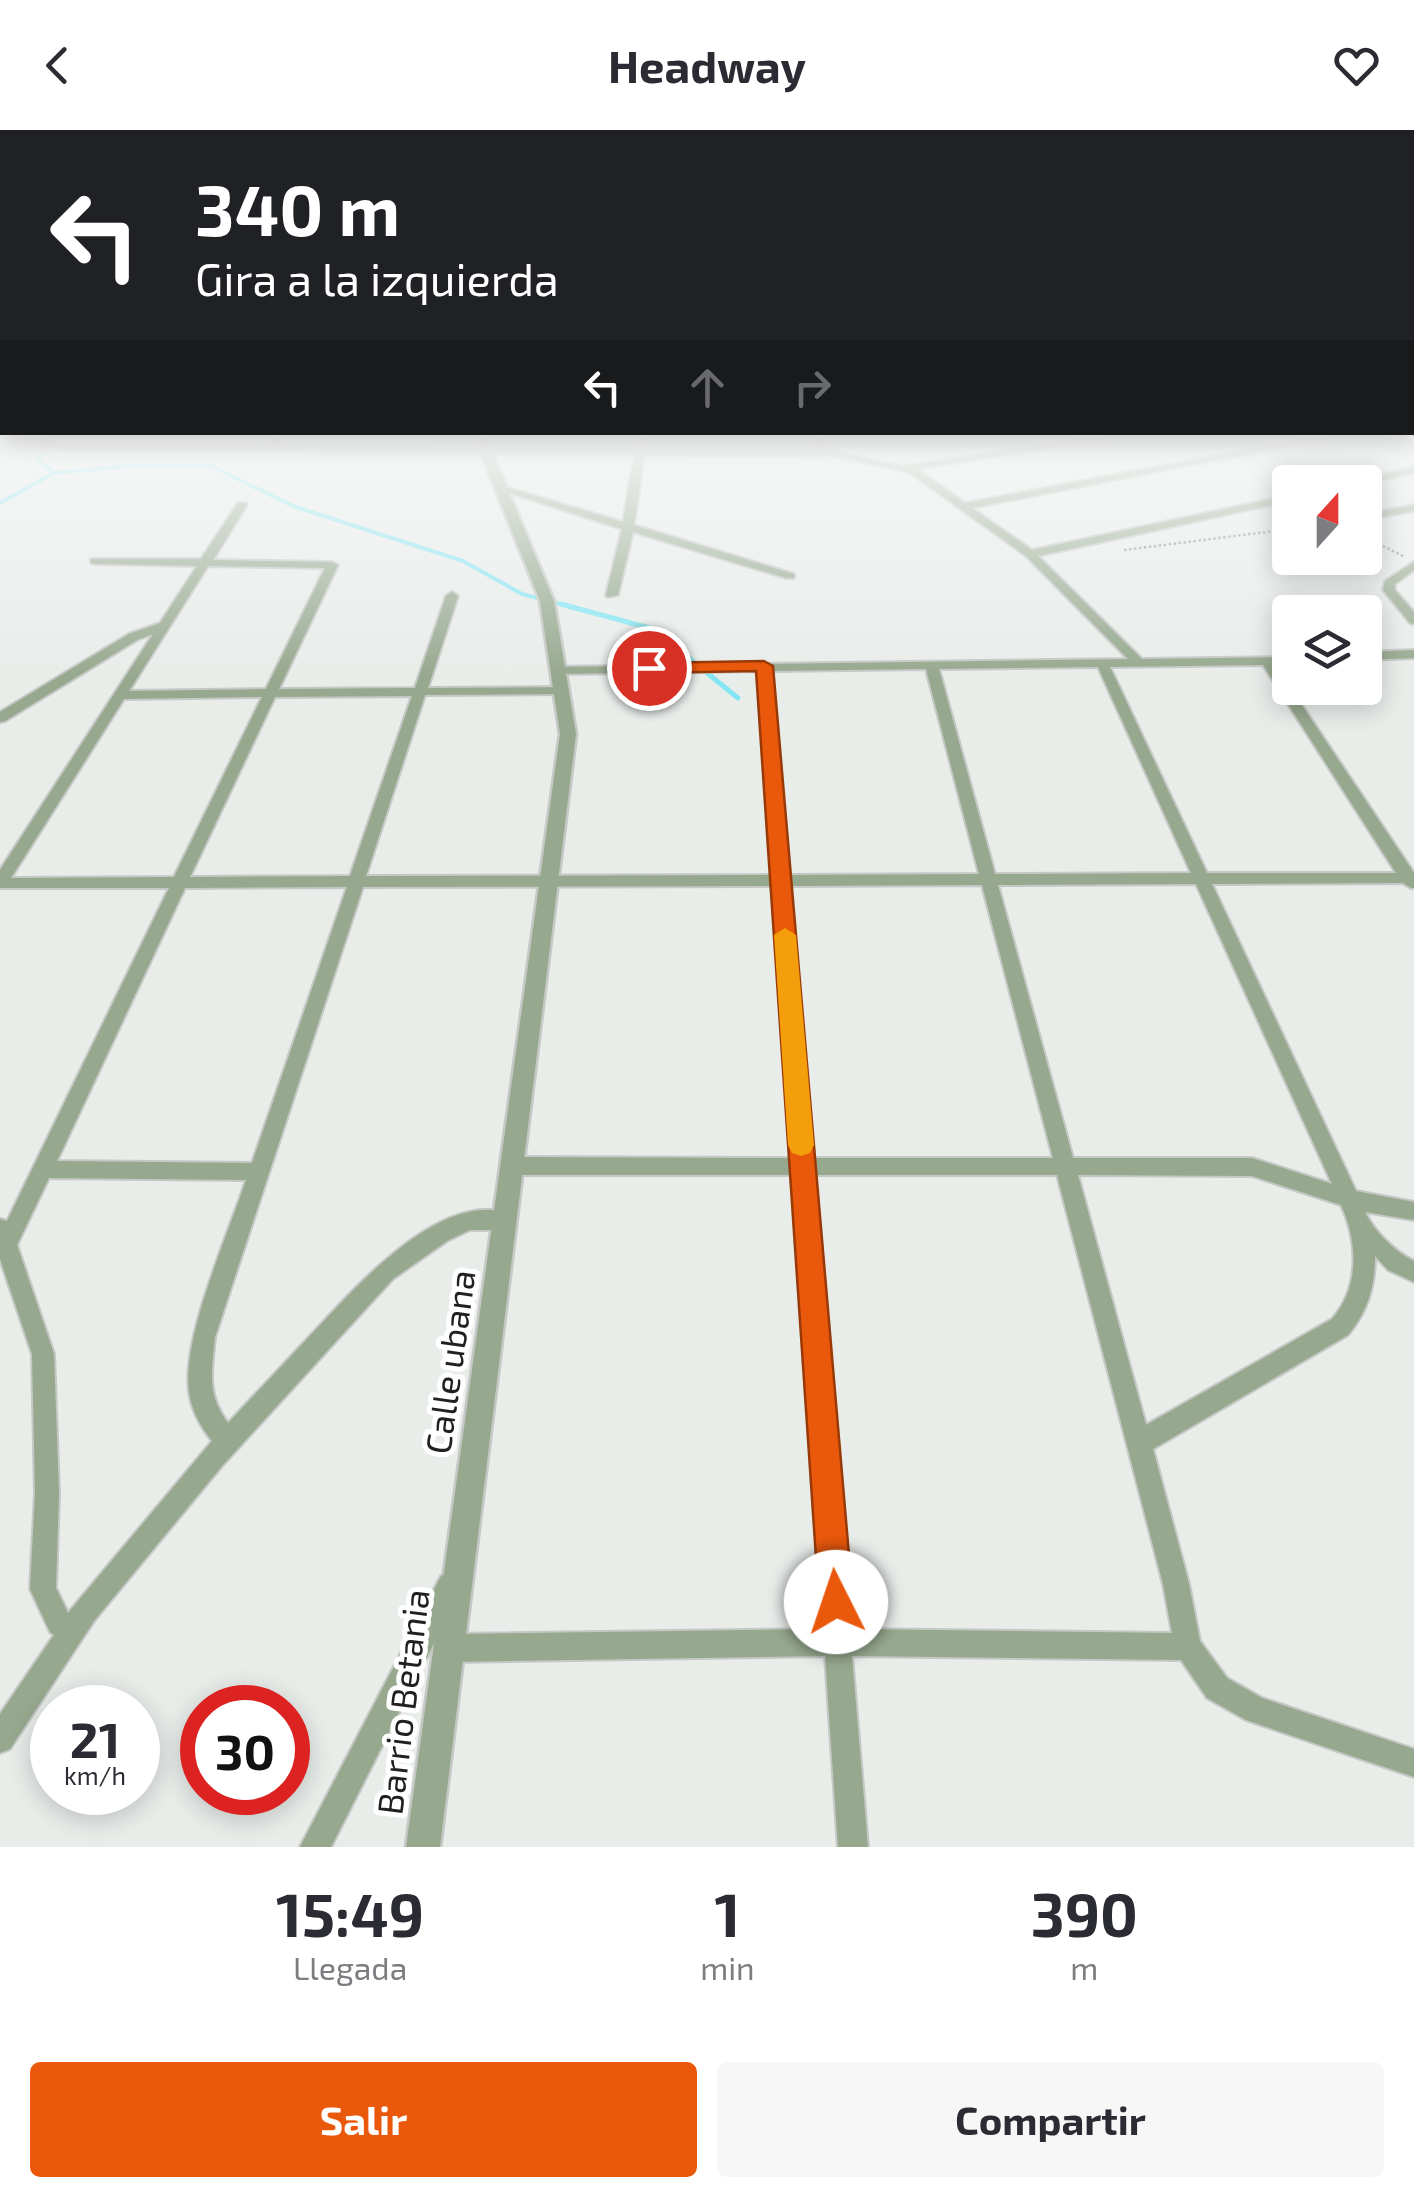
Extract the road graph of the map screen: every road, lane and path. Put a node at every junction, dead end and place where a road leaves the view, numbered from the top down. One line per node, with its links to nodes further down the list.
1 (234, 517): 13 (street)
2 (513, 517): 28 (street, Calle ubana)
3 (604, 517): 7 (street)
4 (630, 517): 7 (street)
5 (977, 517): 11 (street)
6 (1201, 517): 11 (street)
7 (629, 524): 15 (street); 16 (street)
8 (1272, 531): 10 (path)
9 (1382, 546): 14 (path)
10 (1119, 551)
11 (1030, 554): 24 (street)
12 (95, 561): 13 (street)
13 (206, 562): 19 (street); 31 (street)
14 (1414, 563): 18 (street)
15 (790, 576)
16 (612, 594)
17 (452, 596): 30 (street)
18 (1414, 620)
19 (166, 625): 32 (street); 33 (street)
20 (1414, 654): 21 (street)
21 (1382, 655)
22 (1268, 662): 23 (street); 24 (street); 37 (street)
23 (1272, 662)
24 (1141, 664): 26 (street)
25 (931, 665): 26 (street); 27 (street); 35 (street)
26 (1103, 665): 34 (street)
27 (764, 666): 28 (street); 36 (street)
28 (558, 670): 29 (street, Calle ubana)
29 (562, 690): 30 (street); 41 (street, Calle ubana)
30 (420, 691): 31 (street); 38 (street)
31 (270, 693): 32 (street); 40 (street)
32 (121, 694): 39 (street)
33 (0, 718)
34 (1202, 878): 35 (street); 37 (street); 47 (street)
35 (991, 879): 36 (street); 44 (street)
36 (780, 881): 41 (street); 43 (street)
37 (1412, 881)
38 (356, 882): 40 (street); 41 (street); 46 (street)
39 (0, 883): 40 (street)
40 (180, 883): 45 (street)
41 (551, 883): 42 (street, Calle ubana)
42 (513, 1166): 43 (street); 49 (street, Calle ubana)
43 (803, 1166): 44 (street); 57 (street)
44 (1068, 1168): 47 (street); 54 (street)
45 (42, 1169): 46 (street); 51 (street)
46 (260, 1172): 53 (street)
47 (1350, 1201): 48 (street); 50 (street)
48 (1414, 1212)
49 (506, 1220): 53 (street); 55 (street, Calle ubana)
50 (1363, 1229): 52 (street); 54 (street)
51 (4, 1234): 56 (street)
52 (1414, 1272)
53 (227, 1441): 56 (street)
54 (1140, 1443): 58 (street)
55 (459, 1567): 59 (street, Barrio Betania); 62 (street)
56 (73, 1630): 60 (street)
57 (839, 1642): 58 (street); 59 (street); 64 (street)
58 (1188, 1647): 61 (street)
59 (448, 1648): 63 (street, Barrio Betania)
60 (0, 1738)
61 (1414, 1763)
62 (315, 1847)
63 (423, 1847)
64 (853, 1847)

